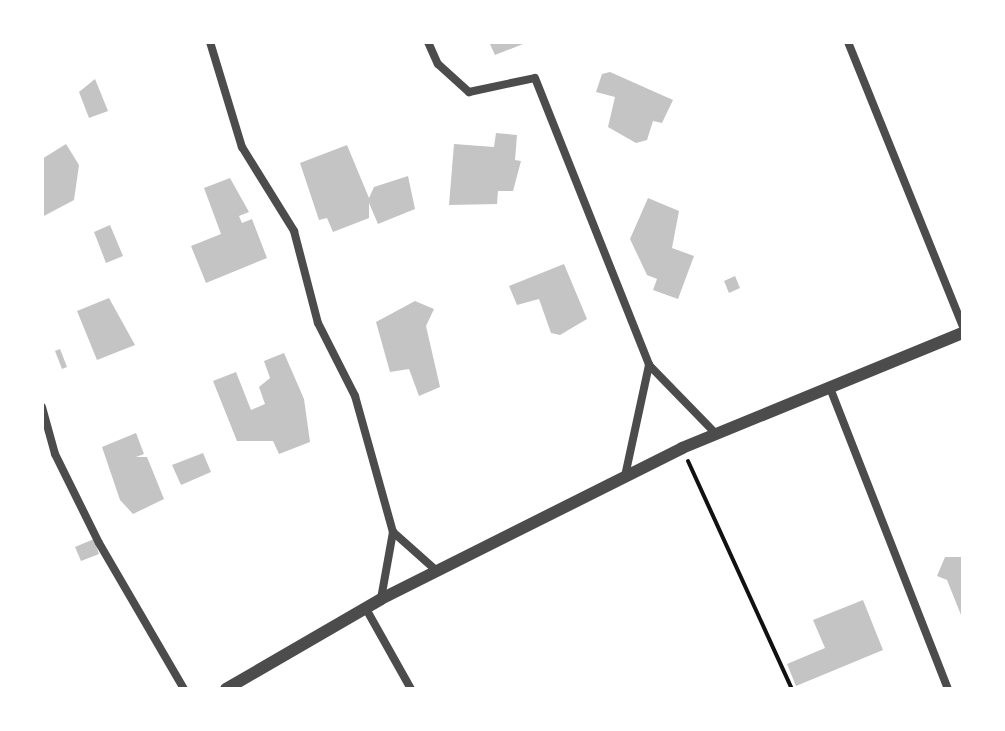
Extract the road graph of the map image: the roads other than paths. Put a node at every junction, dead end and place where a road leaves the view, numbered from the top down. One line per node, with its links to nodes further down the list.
1 (210, 42): 11 (street)
2 (428, 42): 6 (street)
3 (848, 42): 4 (street)
4 (963, 326)
5 (963, 333): 7 (street)
6 (649, 365): 9 (street); 10 (street)
7 (830, 388): 9 (street); 18 (street)
8 (42, 407): 15 (street)
9 (716, 434): 10 (street)
10 (625, 476): 12 (street)
11 (393, 532): 12 (street); 13 (street)
12 (437, 571): 13 (street)
13 (381, 599): 14 (street)
14 (365, 607): 16 (street); 17 (street)
15 (184, 689)
16 (226, 689)
17 (411, 689)
18 (948, 689)

